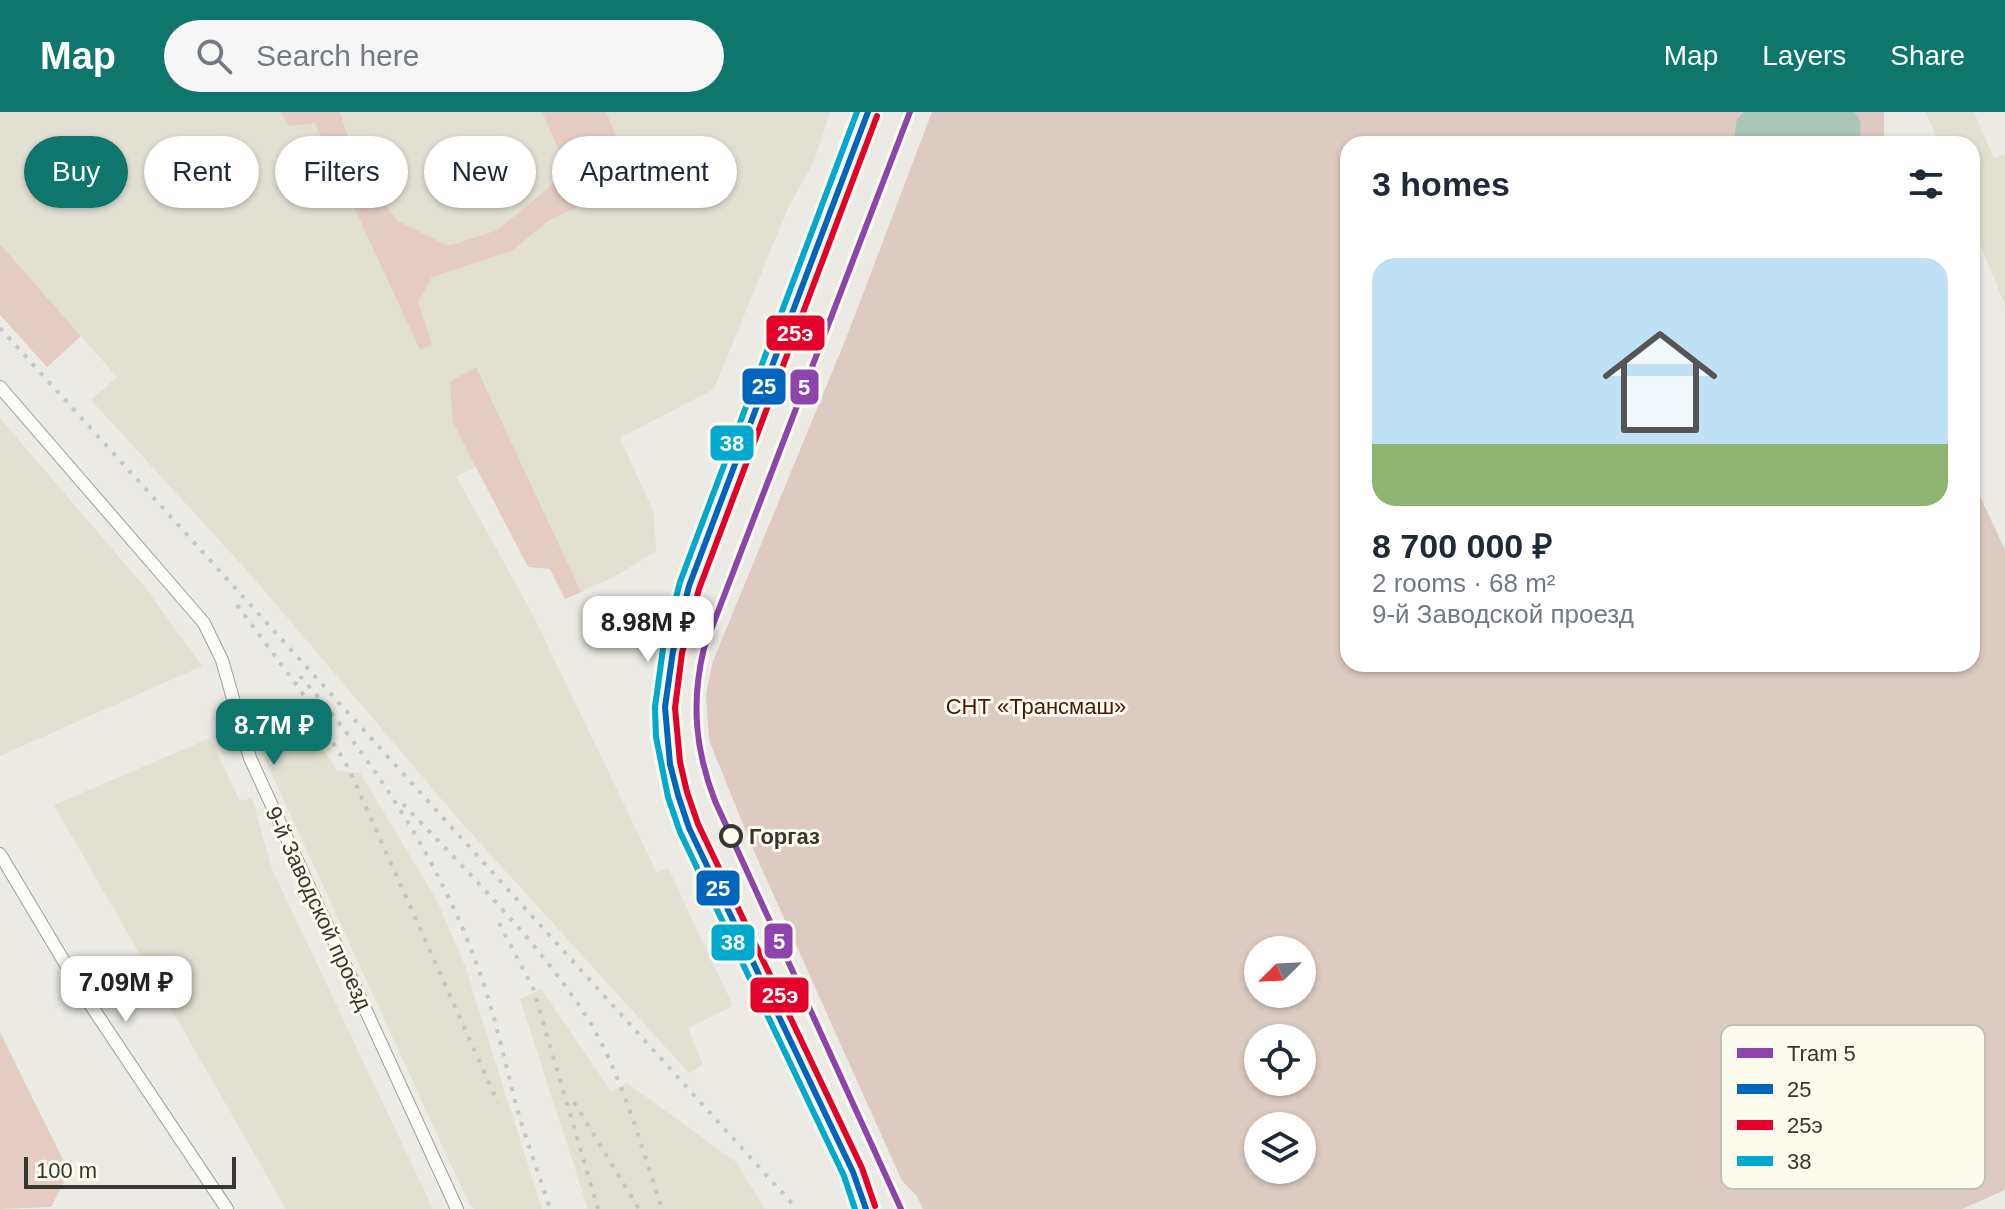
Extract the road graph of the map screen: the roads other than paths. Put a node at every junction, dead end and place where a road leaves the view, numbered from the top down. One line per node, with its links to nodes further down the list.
1 (868, 112): 6 (main road)
2 (0, 387): 5 (street, 9-й Заводской проезд)
3 (0, 854): 4 (street)
4 (227, 1209)
5 (457, 1209)
6 (866, 1209)

